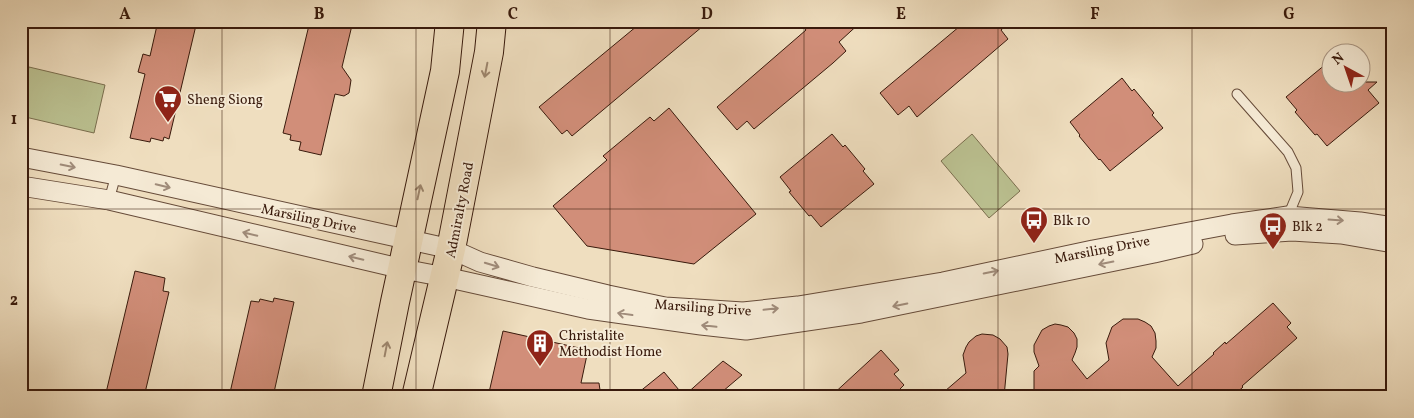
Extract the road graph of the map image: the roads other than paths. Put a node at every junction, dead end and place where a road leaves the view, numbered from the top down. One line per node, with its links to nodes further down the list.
1 (450, 21): 10 (main road, one-way to 1)
2 (492, 21): 12 (main road, Admiralty Road, one-way to 12)
3 (1237, 94): 8 (lane)
4 (21, 157): 5 (street, Marsiling Drive, one-way to 5)
5 (116, 175): 7 (lane); 10 (street, Marsiling Drive, one-way to 10)
6 (21, 186): 7 (street, Marsiling Drive)
7 (109, 200): 13 (street, Marsiling Drive, one-way to 7)
8 (1290, 224): 9 (street, Marsiling Drive, one-way to 9); 11 (street, Marsiling Drive); 12 (street, Marsiling Drive, one-way to 8); 14 (street, Marsiling Drive, one-way to 14)
9 (1393, 227)
10 (409, 240): 12 (street, Marsiling Drive); 13 (main road)
11 (1393, 243)
12 (452, 249): 14 (main road, Admiralty Road)
13 (403, 269): 14 (street, Marsiling Drive); 15 (main road, one-way to 13)
14 (445, 277): 16 (main road, Admiralty Road)
15 (376, 397)
16 (416, 397)

